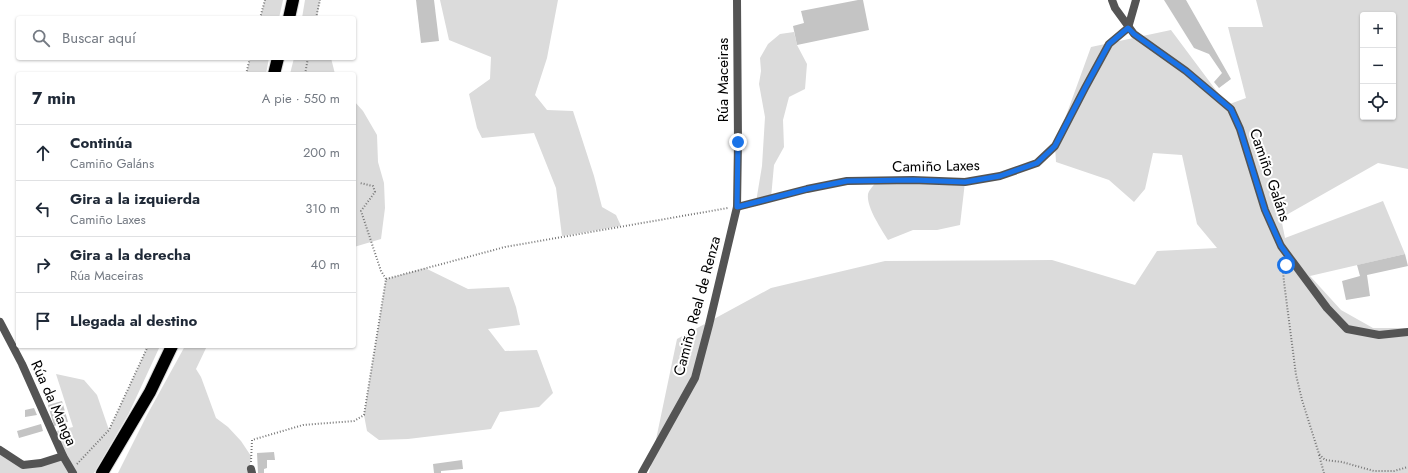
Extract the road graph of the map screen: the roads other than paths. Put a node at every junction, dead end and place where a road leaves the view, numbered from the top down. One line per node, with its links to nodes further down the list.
1 (293, 0): 5 (highway)
2 (737, 0): 9 (street, Rúa Maceiras)
3 (1112, 0): 6 (street, Camiño Galáns)
4 (1136, 0): 6 (street)
5 (289, 16)
6 (1128, 28): 9 (street, Camiño Laxes); 11 (street, Camiño Galáns)
7 (278, 60): 8 (highway)
8 (274, 72)
9 (737, 207): 17 (street, Camiño Real de Renza)
10 (0, 322): 14 (street, Rúa da Manga)
11 (1408, 332)
12 (171, 348): 16 (highway)
13 (0, 450): 14 (street)
14 (63, 456): 15 (street, Rúa da Manga)
15 (72, 472)
16 (102, 473)
17 (642, 473)

